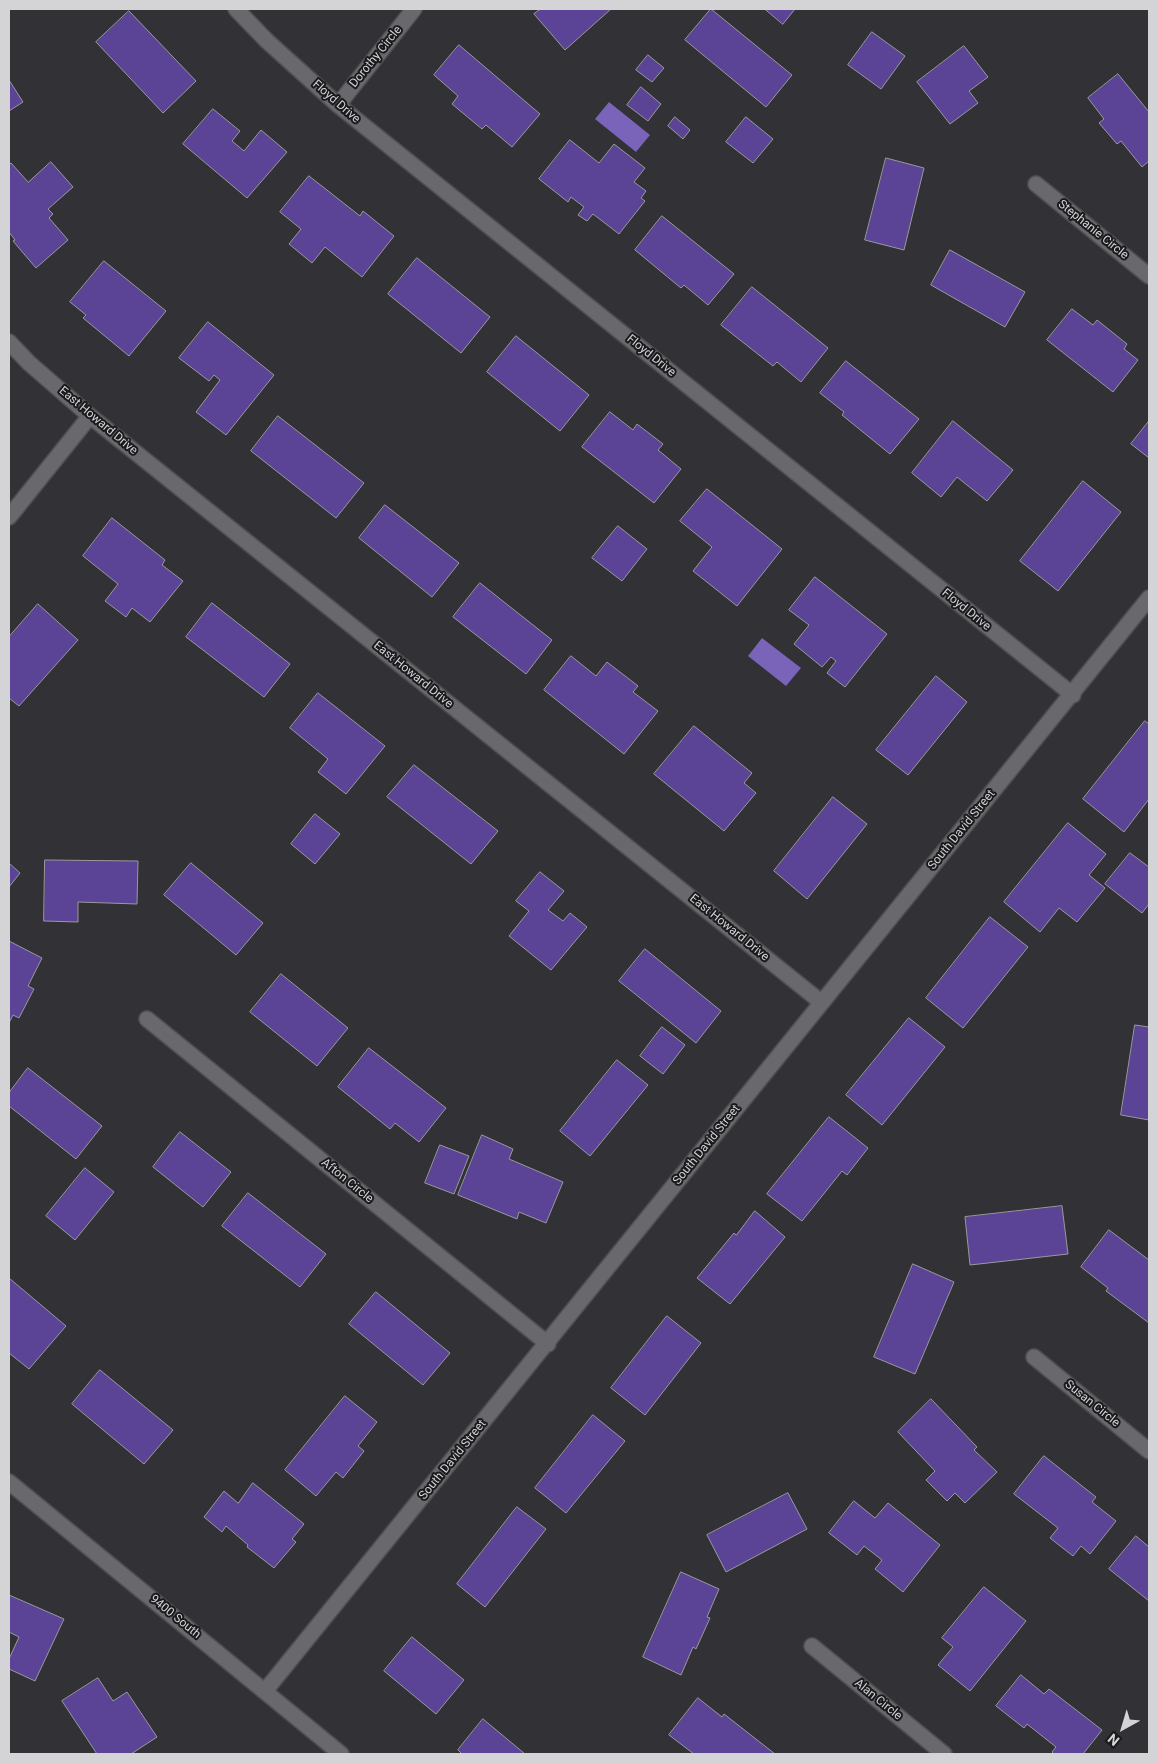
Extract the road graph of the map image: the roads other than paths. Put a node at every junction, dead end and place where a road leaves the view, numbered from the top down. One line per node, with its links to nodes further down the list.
1 (236, 9): 3 (street, Floyd Drive)
2 (414, 9): 3 (street, Dorothy Circle)
3 (338, 105): 10 (street, Floyd Drive)
4 (1036, 184): 5 (street, Stephanie Circle)
5 (1149, 276)
6 (9, 342): 7 (street, East Howard Drive)
7 (90, 416): 8 (street); 11 (street, East Howard Drive)
8 (9, 517)
9 (1149, 598): 10 (street, South David Street)
10 (1072, 695): 11 (street, South David Street)
11 (821, 1002): 13 (street, South David Street)
12 (147, 1019): 13 (street, Afton Circle)
13 (548, 1344): 18 (street, South David Street)
14 (1034, 1357): 15 (street, Susan Circle)
15 (1149, 1451)
16 (9, 1482): 18 (street, 9400 South)
17 (812, 1646): 20 (street, Alan Circle)
18 (265, 1691): 19 (street, 9400 South)
19 (341, 1754)
20 (944, 1754)

